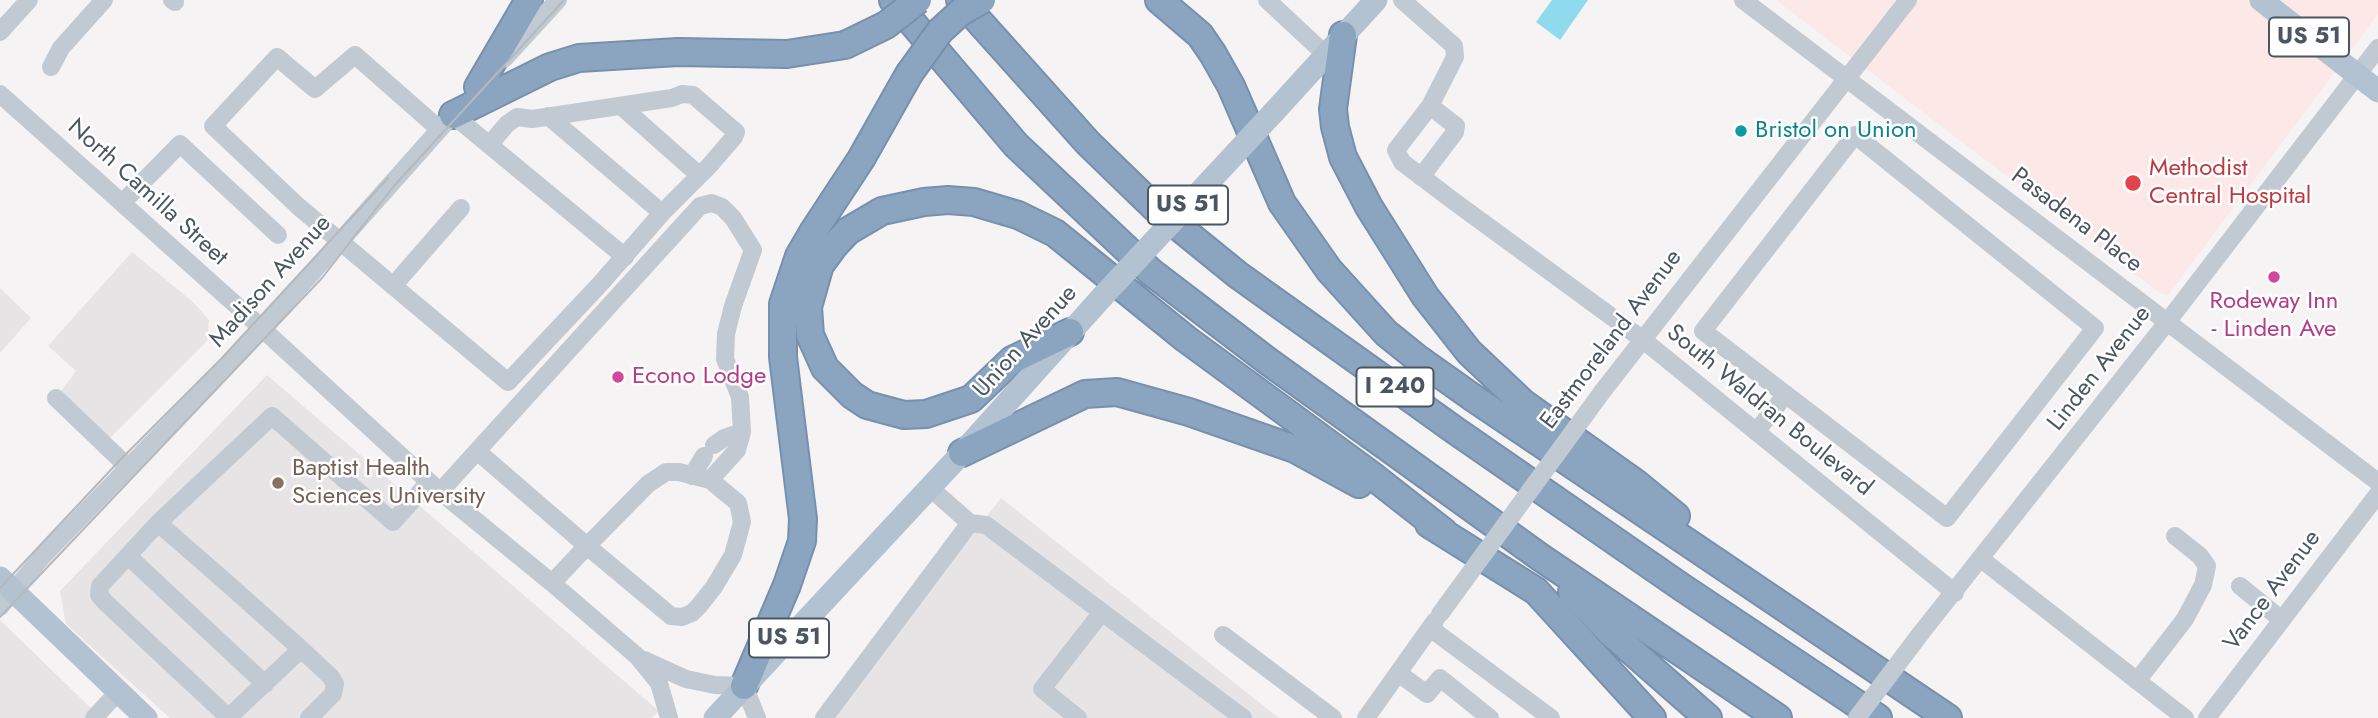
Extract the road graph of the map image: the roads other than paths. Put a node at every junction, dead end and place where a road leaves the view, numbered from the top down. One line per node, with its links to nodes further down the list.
1 (104, 0): 20 (street)
2 (529, 0): 23 (highway)
3 (558, 0): 23 (street, Madison Avenue)
4 (893, 0): 62 (highway, I 240)
5 (918, 0): 29 (highway, bridge)
6 (960, 0): 97 (highway, I 240)
7 (982, 0): 78 (highway, bridge)
8 (1159, 0): 68 (highway)
9 (1267, 0): 19 (street)
10 (1376, 0): 17 (main road, Union Avenue / US 51)
11 (1402, 0): 27 (street)
12 (1743, 0): 22 (street, Pasadena Place)
13 (1908, 0): 22 (street, Eastmoreland Avenue)
14 (2261, 0): 21 (main road, US 51)
15 (18, 4): 16 (street)
16 (0, 32)
17 (1343, 35): 19 (main road, Union Avenue / US 51); 68 (highway)
18 (2378, 48): 21 (street, Linden Avenue)
19 (1326, 55): 42 (main road, Union Avenue / US 51, bridge)
20 (51, 66)
21 (2357, 74): 24 (main road, US 51); 40 (street, Linden Avenue)
22 (1845, 78): 40 (street, Pasadena Place); 43 (street, Eastmoreland Avenue)
23 (478, 87): 29 (street, Madison Avenue)
24 (2378, 91)
25 (0, 94): 33 (street, North Camilla Street)
26 (621, 106): 28 (street); 31 (street); 31 (street)
27 (1430, 106): 32 (street, South Waldran Boulevard); 32 (street)
28 (548, 117): 30 (street); 35 (street)
29 (446, 122): 30 (street); 37 (street, Madison Avenue); 37 (street)
30 (490, 144): 38 (street)
31 (699, 175): 35 (street)
32 (1421, 177): 43 (street, South Waldran Boulevard)
33 (122, 203): 36 (street); 41 (street, North Camilla Street)
34 (461, 208): 39 (street)
35 (662, 213): 38 (street)
36 (278, 235)
37 (341, 243): 39 (street); 41 (street, Madison Avenue)
38 (625, 257): 39 (street)
39 (393, 286)
40 (2168, 321): 52 (street, Pasadena Place); 63 (street, Linden Avenue)
41 (262, 329): 50 (street, Madison Avenue); 53 (street, North Camilla Street)
42 (1070, 332): 49 (main road, Union Avenue / US 51); 58 (highway)
43 (1642, 339): 47 (street, South Waldran Boulevard); 71 (street, Eastmoreland Avenue, bridge)
44 (1786, 394): 44 (street); 47 (street)
45 (56, 398): 50 (street)
46 (742, 432): 48 (street); 51 (street); 51 (street)
47 (1756, 432): 66 (street, South Waldran Boulevard)
48 (477, 451): 53 (street); 60 (street)
49 (962, 453): 54 (main road, Union Avenue / US 51); 58 (highway)
50 (128, 467): 67 (street, Madison Avenue)
51 (701, 478): 60 (street); 60 (street)
52 (2378, 482)
53 (435, 487): 56 (street); 64 (street, North Camilla Street)
54 (929, 487): 57 (street); 78 (main road, Union Avenue / US 51)
55 (2378, 494): 70 (street, Vance Avenue)
56 (158, 523): 61 (street); 73 (street)
57 (970, 523): 69 (street); 86 (street)
58 (1444, 532): 93 (highway)
59 (2175, 537): 76 (street)
60 (587, 546): 64 (street)
61 (128, 556): 77 (street); 77 (street)
62 (1540, 557): 94 (highway); 95 (highway, I 240)
63 (1981, 559): 66 (street, Linden Avenue); 76 (street)
64 (552, 583): 74 (street, North Camilla Street)
65 (2240, 586): 70 (street)
66 (1955, 593): 96 (street, Linden Avenue, bridge)
67 (3, 594): 79 (main road)
68 (1791, 611): 98 (highway)
69 (1102, 612): 87 (street); 88 (street)
70 (2282, 620): 100 (street, Vance Avenue)
71 (1435, 621): 75 (street, Eastmoreland Avenue); 92 (street)
72 (1223, 635): 89 (street)
73 (300, 649): 77 (street); 82 (street)
74 (638, 657): 78 (street); 83 (street)
75 (1398, 673): 90 (street, Eastmoreland Avenue); 91 (street)
76 (2137, 681): 99 (street)
77 (265, 684)
78 (744, 686): 84 (main road, Union Avenue / US 51); 85 (street)
79 (118, 692): 80 (street); 81 (main road)
80 (94, 718)
81 (146, 718)
82 (309, 718)
83 (669, 718)
84 (715, 718)
85 (757, 718)
86 (824, 718)
87 (1078, 718)
88 (1243, 718)
89 (1333, 718)
90 (1366, 718)
91 (1490, 718)
92 (1551, 718)
93 (1652, 718)
94 (1708, 718)
95 (1777, 718)
96 (1857, 718)
97 (1878, 718)
98 (1948, 718)
99 (2185, 718)
100 (2207, 718)

